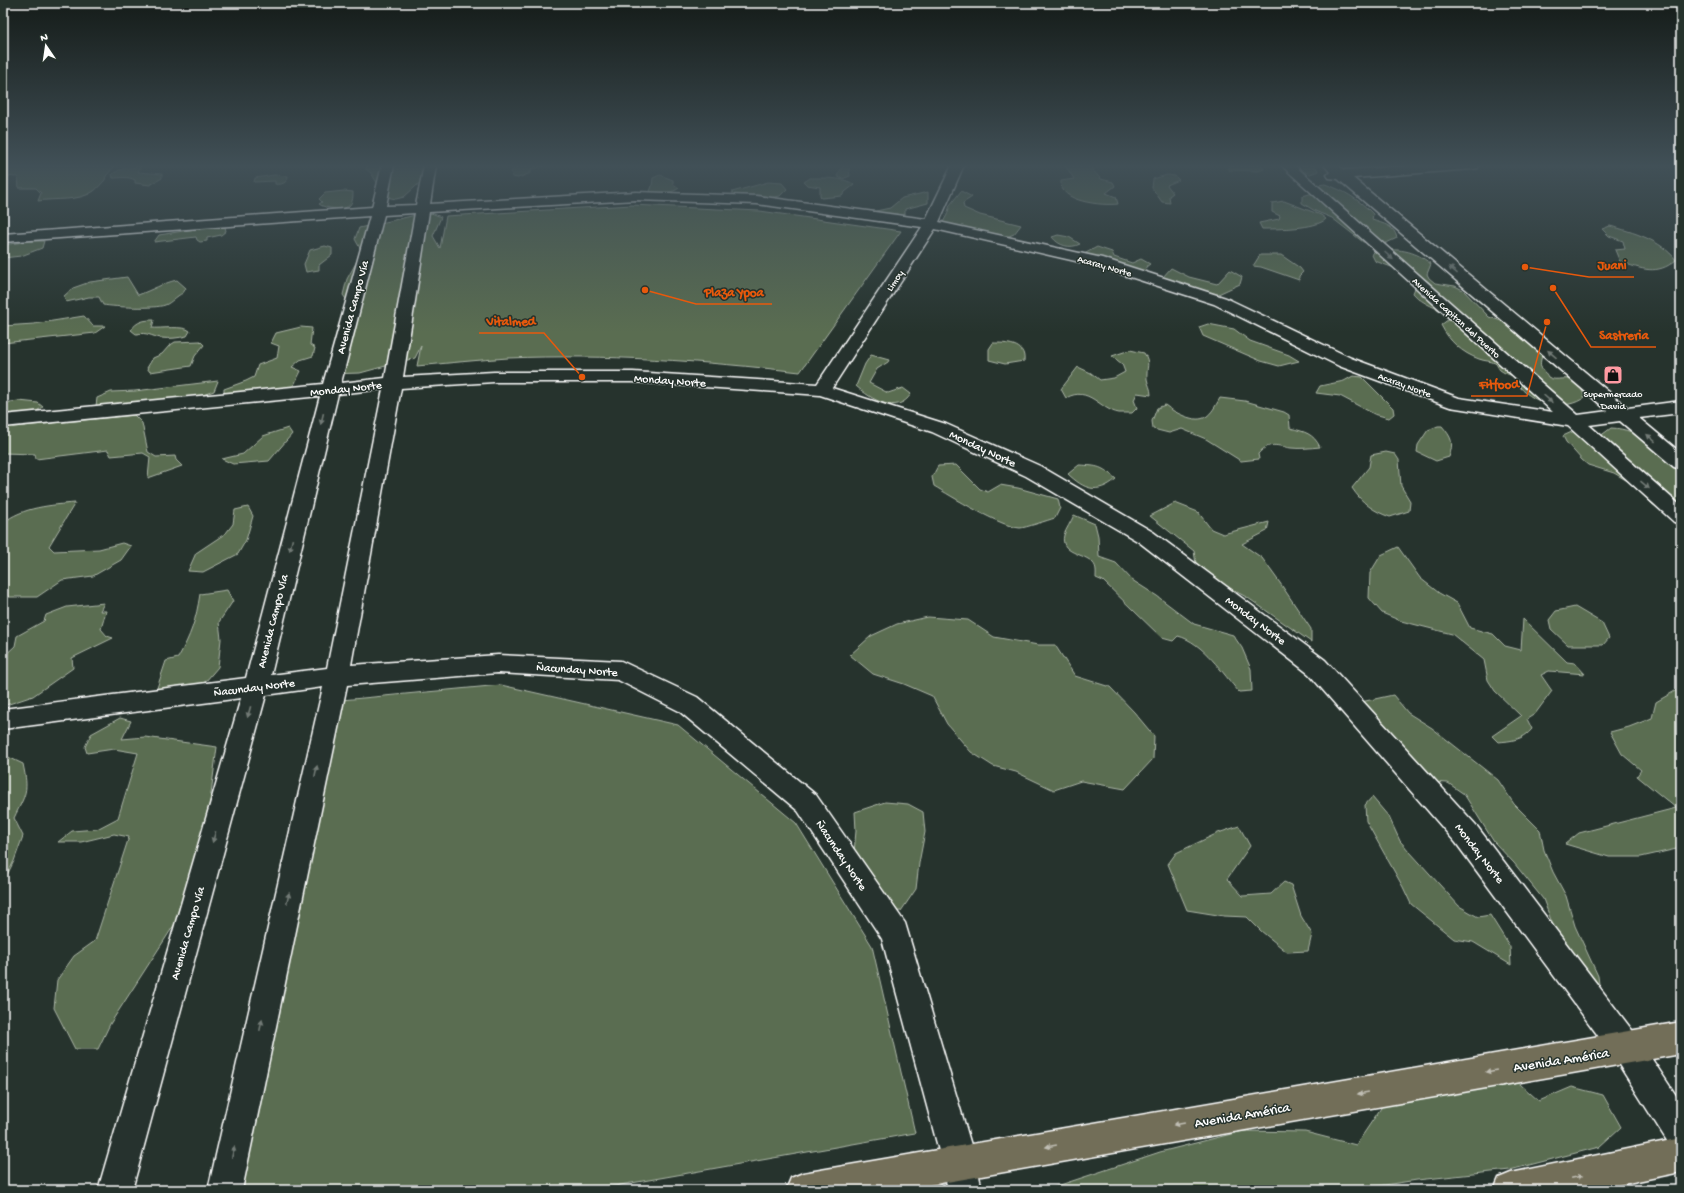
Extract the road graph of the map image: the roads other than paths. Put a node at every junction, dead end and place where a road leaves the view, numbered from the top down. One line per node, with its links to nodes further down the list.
1 (244, 221): 9 (street, Acaray Norte)
2 (375, 221): 11 (street, Avenida Campo Vía)
3 (422, 221): 10 (street)
4 (907, 221): 8 (street, Acaray Norte)
5 (933, 221): 8 (street, Limoy)
6 (1350, 221): 16 (street, Avenida Capitan del Puerto, one-way to 16)
7 (1396, 221): 14 (street, one-way to 7)
8 (931, 224): 12 (street, Limoy); 16 (street, Acaray Norte)
9 (3, 238)
10 (393, 384): 11 (street, Monday Norte); 12 (street, Monday Norte); 19 (street)
11 (330, 390): 15 (street, Monday Norte); 20 (street, Avenida Campo Vía, one-way to 20)
12 (822, 390): 23 (street, Monday Norte)
13 (1681, 407): 14 (street, Acaray Norte)
14 (1622, 414): 16 (street, Acaray Norte); 17 (street, one-way to 14)
15 (3, 421)
16 (1572, 421): 18 (street, Avenida Capitan del Puerto, one-way to 18)
17 (1681, 463)
18 (1681, 517)
19 (337, 676): 20 (street, Ñacunday Norte); 26 (street, Ñacunday Norte); 28 (street, one-way to 19)
20 (256, 687): 21 (street, Ñacunday Norte); 27 (street, Avenida Campo Vía, one-way to 27)
21 (3, 719)
22 (1681, 1038): 23 (main road, Avenida América)
23 (1627, 1048): 24 (street, Monday Norte); 26 (main road, Avenida América, one-way to 26)
24 (1681, 1132)
25 (1681, 1155): 30 (main road, one-way to 25)
26 (962, 1176): 29 (main road, Avenida América)
27 (115, 1190)
28 (225, 1190)
29 (803, 1190)
30 (1511, 1190)

